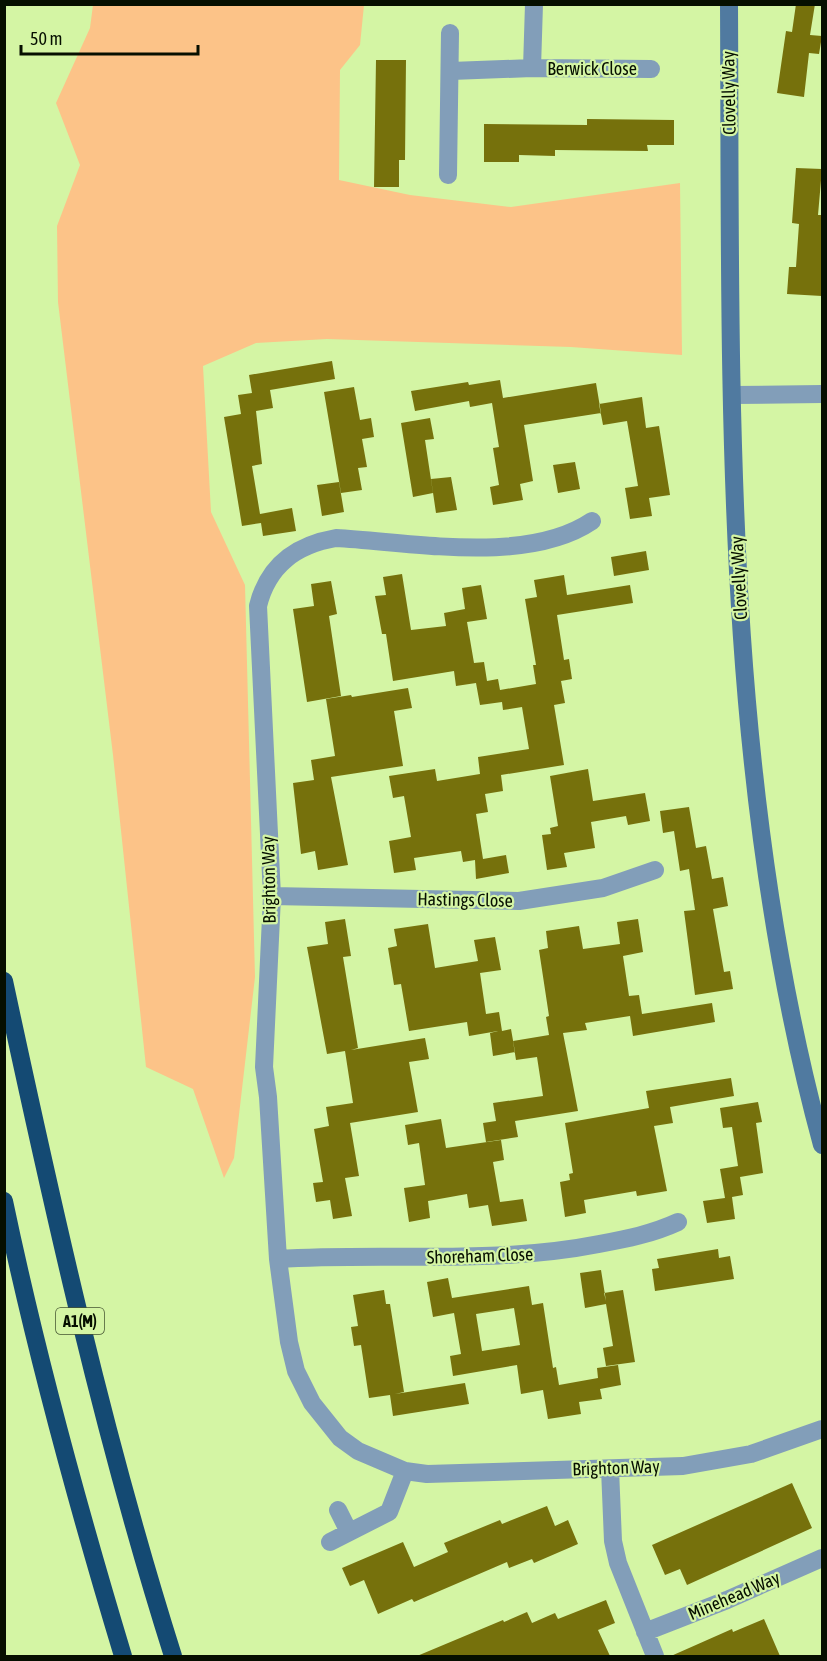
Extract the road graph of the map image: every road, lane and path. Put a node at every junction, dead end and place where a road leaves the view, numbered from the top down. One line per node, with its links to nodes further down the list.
1 (534, 4): 4 (street, Berwick Close)
2 (729, 4): 9 (street, Clovelly Way)
3 (450, 33): 6 (street)
4 (532, 68): 5 (street, Berwick Close); 6 (street, Berwick Close)
5 (651, 69)
6 (451, 71): 7 (street)
7 (448, 175)
8 (822, 394): 9 (street)
9 (733, 395): 14 (street, Clovelly Way)
10 (592, 521): 12 (street, Brighton Way)
11 (655, 870): 12 (street, Hastings Close)
12 (272, 896): 17 (street, Brighton Way)
13 (4, 981): 27 (highway, A1(M))
14 (822, 1145)
15 (4, 1201): 26 (highway, A1(M))
16 (678, 1222): 17 (street, Shoreham Close)
17 (278, 1259): 20 (street, Brighton Way)
18 (822, 1429): 19 (street, Brighton Way)
19 (610, 1469): 20 (street, Brighton Way); 25 (street)
20 (405, 1471): 22 (street)
21 (338, 1509): 22 (street)
22 (349, 1532): 23 (street)
23 (330, 1542)
24 (822, 1558): 25 (street, Minehead Way)
25 (645, 1632): 28 (street)
26 (123, 1656)
27 (173, 1656)
28 (655, 1656)

